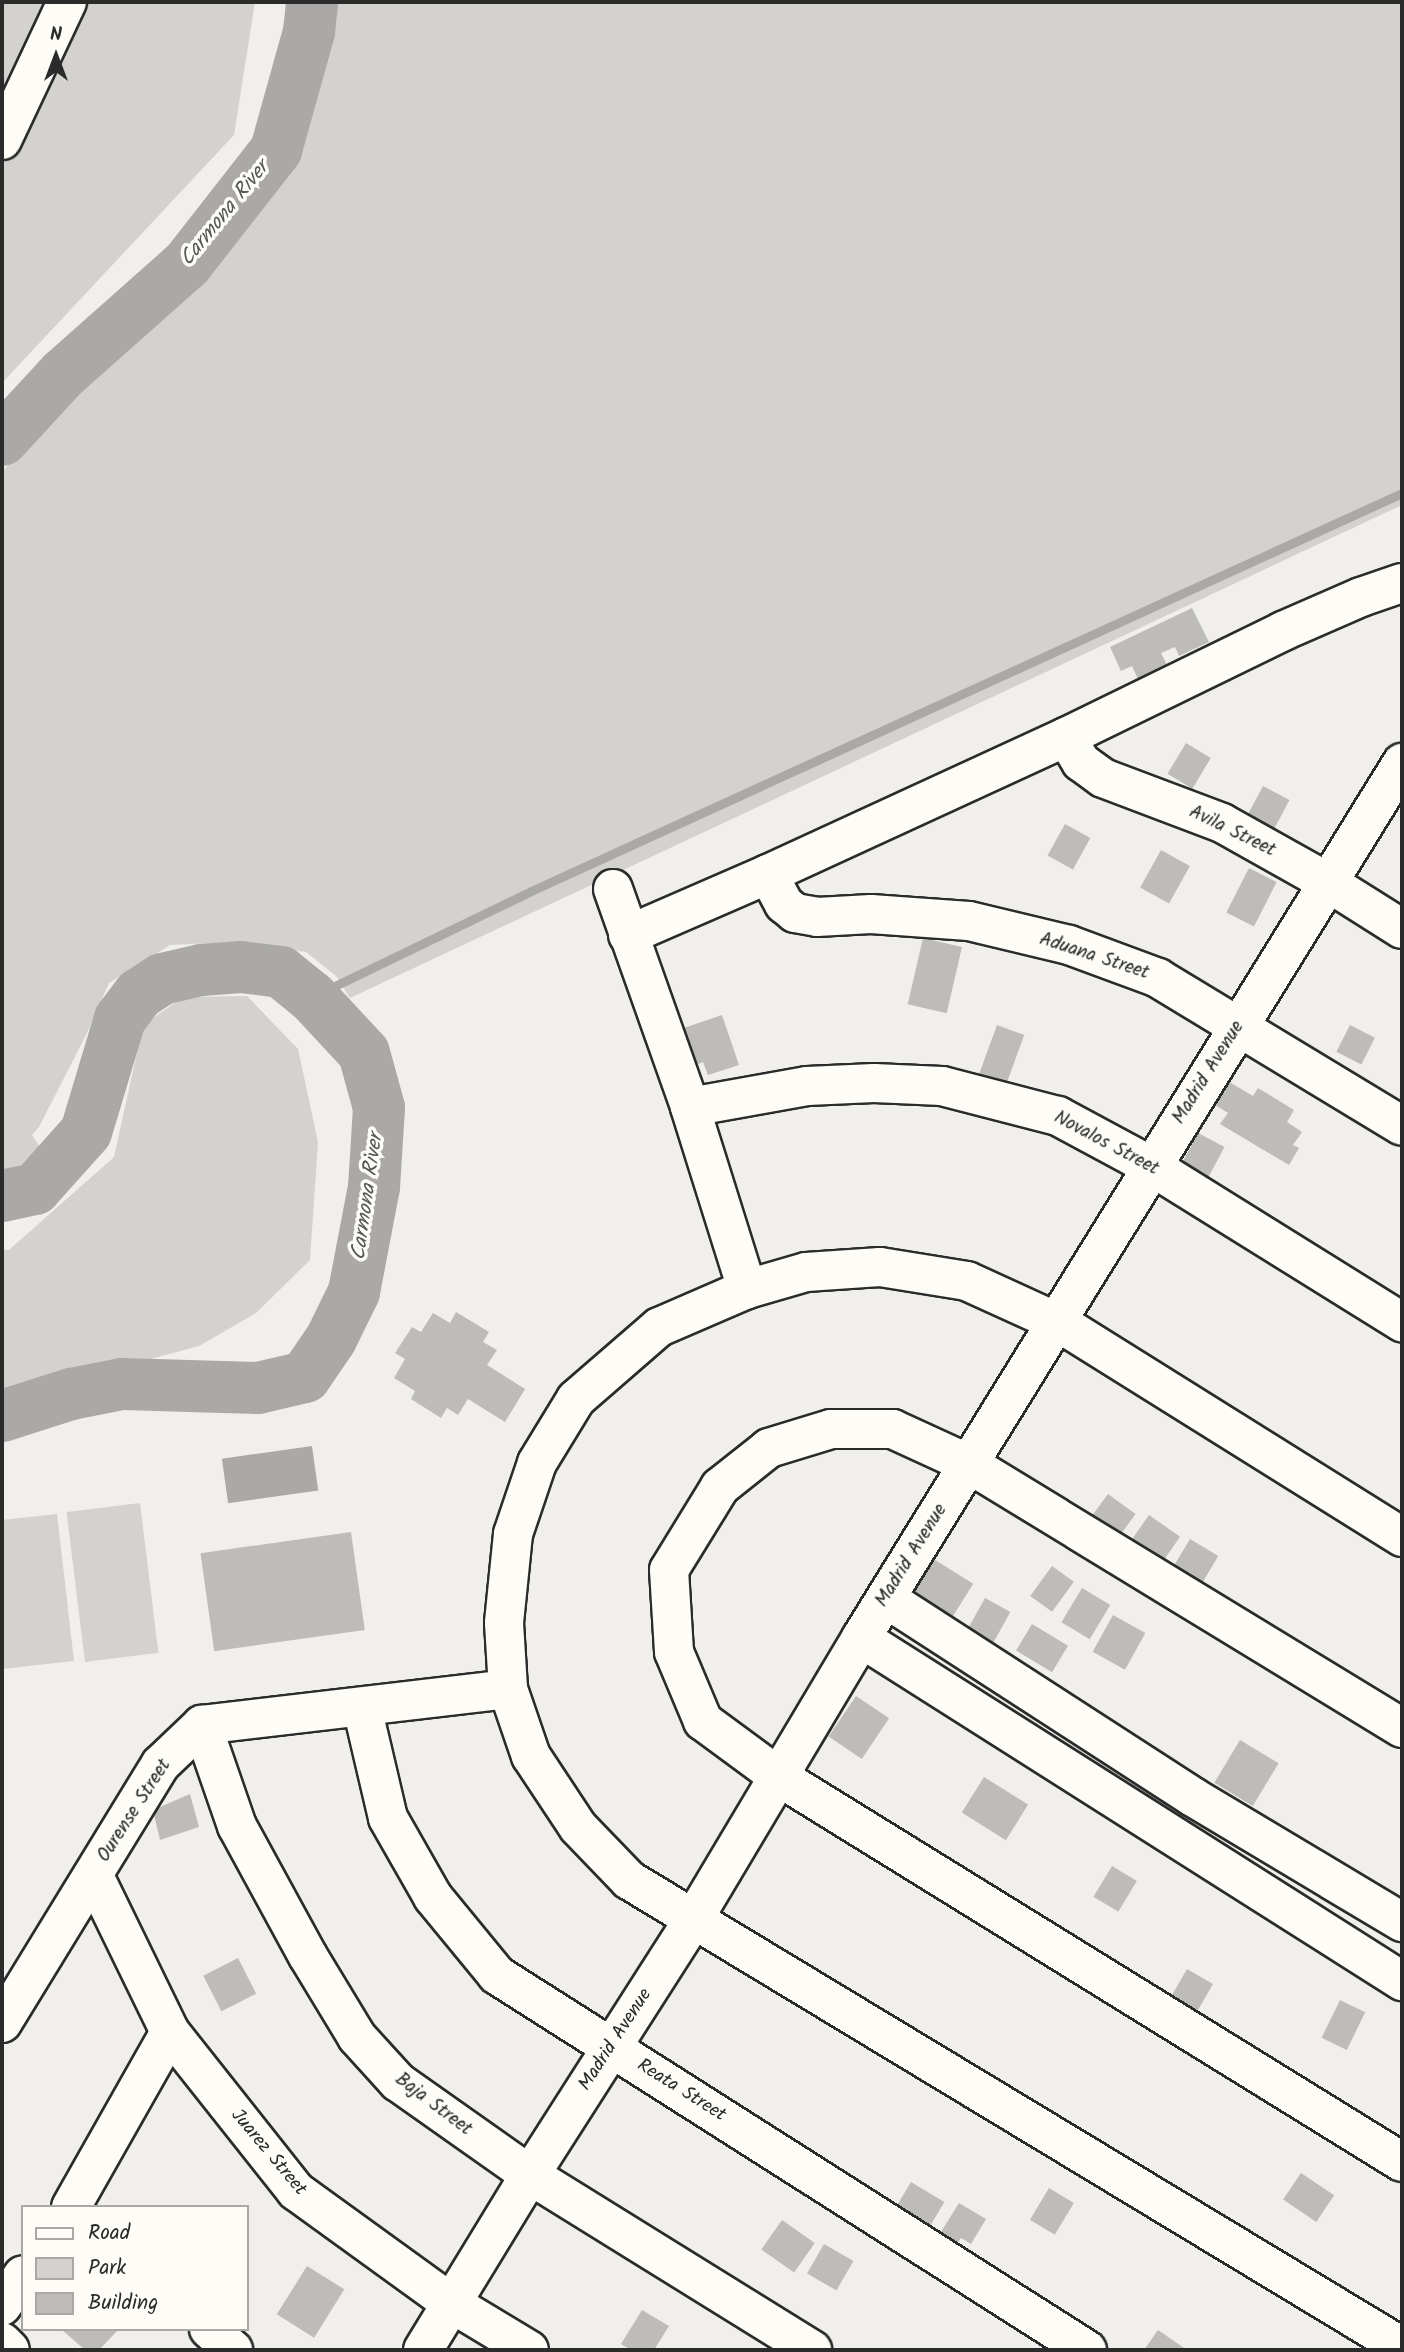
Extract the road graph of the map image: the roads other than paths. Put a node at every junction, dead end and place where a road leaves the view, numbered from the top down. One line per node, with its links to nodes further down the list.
1 (68, 2): 2 (street)
2 (2, 141)
3 (1402, 583): 4 (street)
4 (1066, 737): 6 (street); 7 (street, Avila Street)
5 (1402, 763): 7 (street, Madrid Avenue)
6 (768, 874): 10 (street); 11 (street, Aduana Street)
7 (1329, 883): 9 (street, Avila Street); 11 (street, Madrid Avenue)
8 (613, 889): 10 (street)
9 (1402, 929)
10 (628, 935): 12 (street)
11 (1239, 1025): 13 (street, Aduana Street); 14 (street, Madrid Avenue)
12 (690, 1107): 14 (street, Novalos Street); 15 (street)
13 (1402, 1126)
14 (1151, 1166): 16 (street, Novalos Street); 17 (street, Madrid Avenue)
15 (747, 1289): 17 (street); 22 (street)
16 (1402, 1322)
17 (1059, 1323): 18 (street, Madrid Avenue); 19 (street)
18 (969, 1464): 20 (street, Madrid Avenue); 25 (street); 26 (street)
19 (1402, 1537)
20 (887, 1599): 21 (street, Madrid Avenue); 27 (street)
21 (861, 1638): 26 (street, Madrid Avenue); 28 (street)
22 (508, 1689): 23 (street); 30 (street)
23 (362, 1707): 24 (street); 35 (street, Reata Street)
24 (202, 1725): 29 (street, Ourense Street); 37 (street, Baja Street)
25 (1402, 1728)
26 (779, 1777): 30 (street, Madrid Avenue); 36 (street)
27 (1193, 1797): 28 (street); 31 (street)
28 (1172, 1833): 32 (street)
29 (94, 1876): 33 (street, Ourense Street); 34 (street, Juarez Street)
30 (693, 1920): 35 (street, Madrid Avenue); 44 (street)
31 (1402, 1922)
32 (1402, 1981)
33 (2, 2023)
34 (170, 2032): 38 (street); 40 (street, Juarez Street)
35 (612, 2047): 37 (street, Madrid Avenue); 50 (street, Reata Street)
36 (1402, 2162)
37 (530, 2175): 40 (street, Madrid Avenue); 49 (street, Baja Street)
38 (78, 2204)
39 (21, 2279): 41 (street)
40 (451, 2303): 47 (street, Madrid Avenue); 48 (street, Juarez Street)
41 (2, 2305)
42 (211, 2331): 46 (street)
43 (2, 2342): 45 (street)
44 (1402, 2347)
45 (10, 2350)
46 (233, 2350)
47 (423, 2350)
48 (529, 2350)
49 (812, 2350)
50 (1087, 2350)

